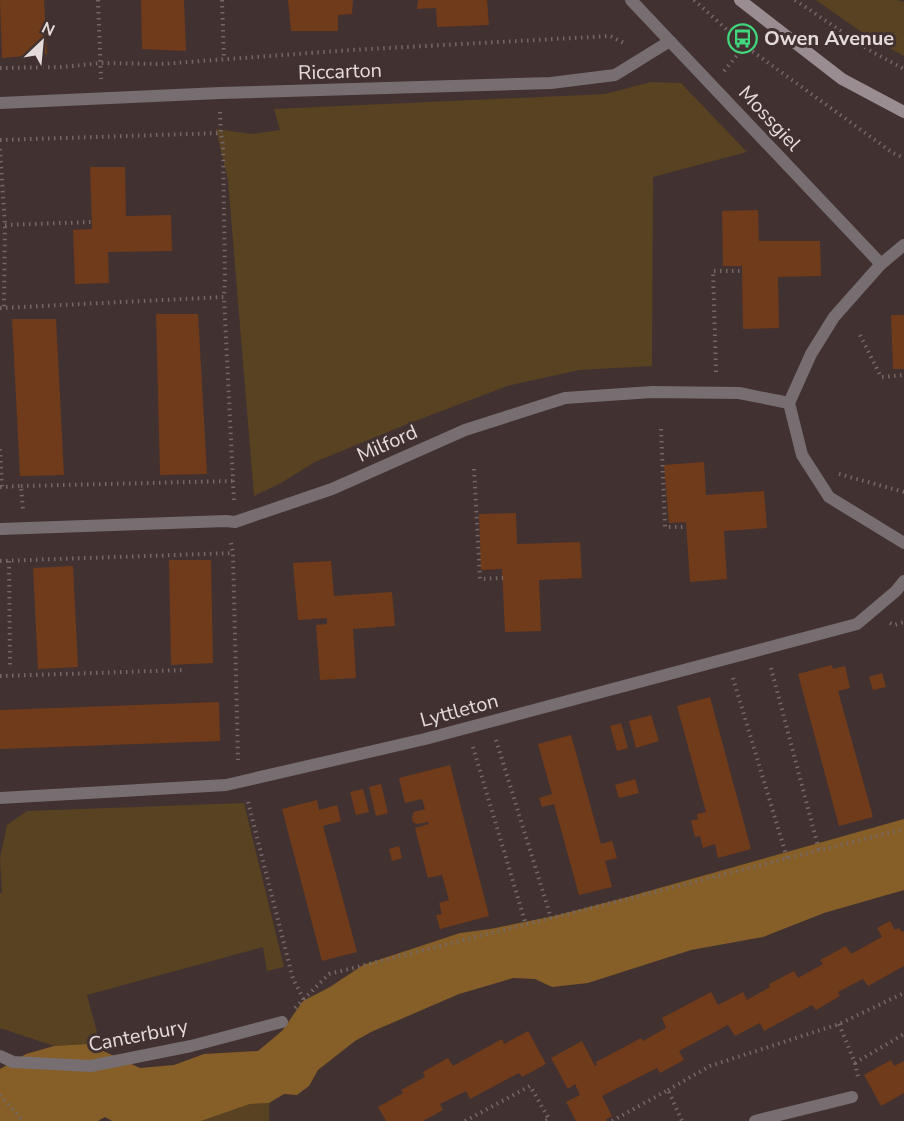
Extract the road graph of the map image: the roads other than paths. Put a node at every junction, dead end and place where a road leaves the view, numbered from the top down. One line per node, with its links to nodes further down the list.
1 (631, 0): 3 (street, Mossgiel)
2 (740, 0): 5 (street)
3 (670, 41): 4 (street, Riccarton); 7 (street, Mossgiel)
4 (0, 103)
5 (904, 112)
6 (904, 245): 7 (street)
7 (881, 264): 8 (street)
8 (789, 403): 9 (street, Milford); 10 (street)
9 (0, 529)
10 (904, 543)
11 (904, 581): 12 (street, Lyttleton)
12 (0, 798)
13 (282, 1022): 14 (street, Canterbury)
14 (0, 1056)
15 (852, 1097): 16 (street)
16 (755, 1121)

